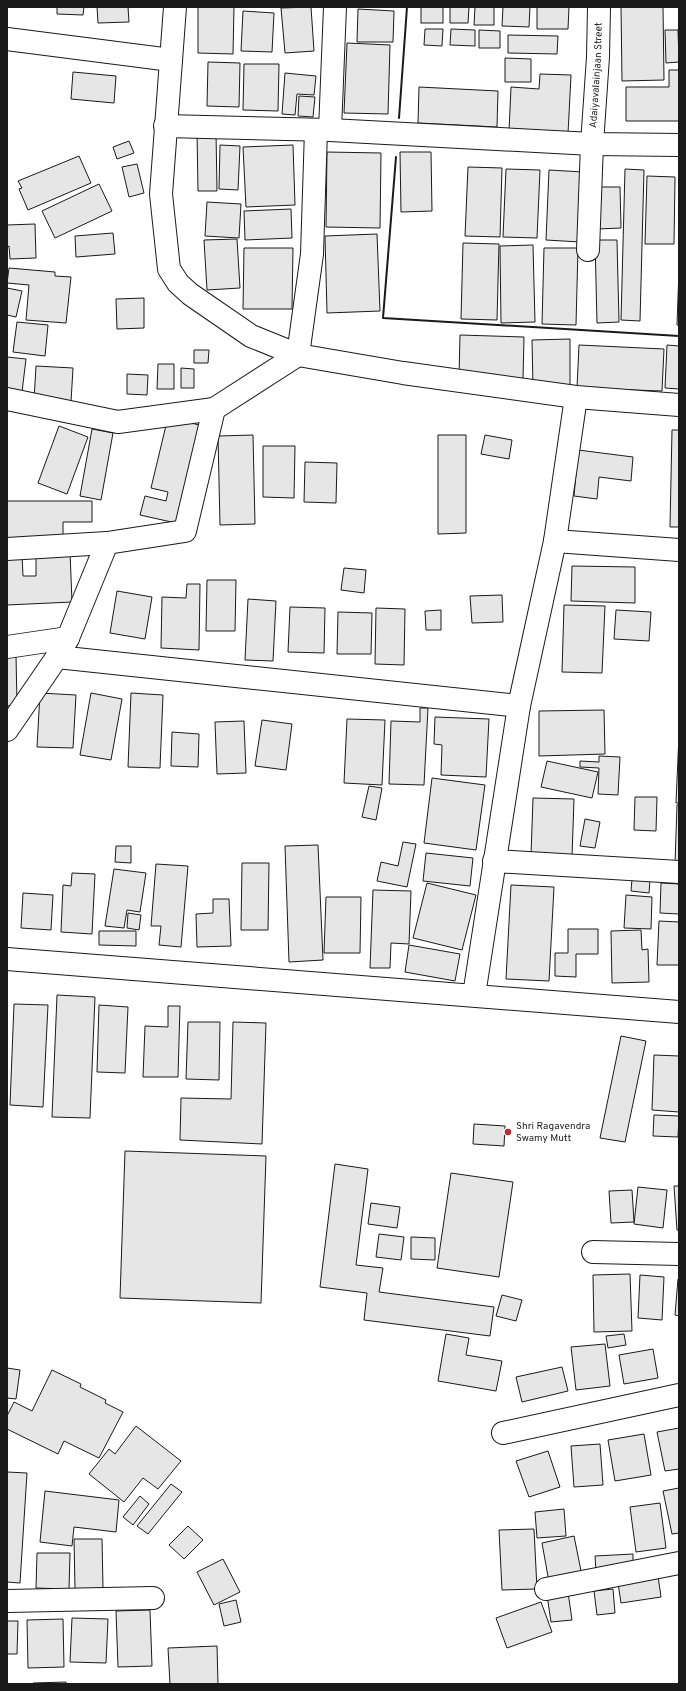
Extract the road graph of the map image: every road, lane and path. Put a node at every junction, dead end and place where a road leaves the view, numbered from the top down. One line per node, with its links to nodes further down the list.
1 (175, 7): 5 (street)
2 (335, 7): 7 (street)
3 (599, 7): 8 (street, Adaiyavalainjaan Street)
4 (7, 39): 5 (street)
5 (171, 60): 6 (street)
6 (165, 126): 7 (street); 11 (street)
7 (323, 130): 8 (street); 11 (street)
8 (592, 144): 9 (street); 10 (street, Adaiyavalainjaan Street)
9 (679, 145)
10 (588, 250)
11 (298, 355): 12 (street); 15 (street)
12 (576, 397): 14 (street); 16 (street)
13 (7, 399): 15 (street)
14 (679, 405)
15 (214, 409): 17 (street)
16 (555, 541): 19 (street); 23 (street)
17 (107, 543): 18 (street); 20 (street)
18 (7, 549)
19 (679, 550)
20 (68, 638): 21 (street); 22 (street)
21 (7, 647)
22 (57, 657): 23 (street); 24 (street)
23 (519, 706): 25 (street)
24 (7, 730)
25 (494, 861): 26 (street); 28 (street)
26 (679, 872)
27 (7, 959): 28 (street)
28 (474, 995): 29 (street)
29 (679, 1012)
30 (593, 1252): 31 (street)
31 (679, 1254)
32 (679, 1395): 33 (street)
33 (503, 1433)
34 (679, 1563): 35 (street)
35 (546, 1589)
36 (153, 1598): 37 (street)
37 (7, 1601)

